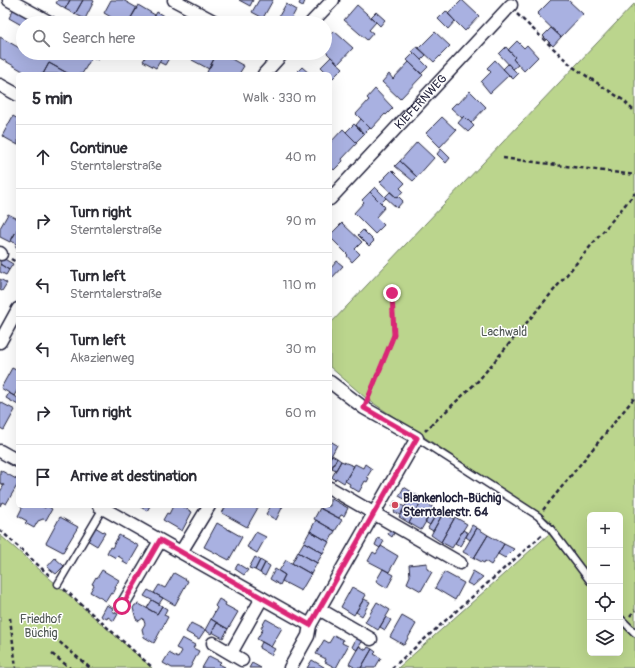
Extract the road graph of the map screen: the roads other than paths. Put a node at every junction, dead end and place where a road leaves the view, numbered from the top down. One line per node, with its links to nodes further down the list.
1 (9, 0): 5 (street)
2 (174, 0): 6 (street)
3 (333, 0): 7 (street)
4 (509, 2): 12 (street, KIEFERNWEG)
5 (38, 16)
6 (204, 16)
7 (318, 16)
8 (274, 60): 9 (street)
9 (266, 72)
10 (0, 85): 11 (street)
11 (16, 94)
12 (332, 197)
13 (16, 313): 14 (street)
14 (0, 342)
15 (332, 384): 16 (street)
16 (417, 438): 23 (street); 27 (lane)
17 (0, 451): 18 (street)
18 (16, 460)
19 (332, 489): 23 (street)
20 (100, 508): 28 (lane)
21 (103, 508): 24 (street)
22 (208, 508): 25 (street)
23 (374, 514): 26 (street); 31 (street)
24 (160, 540): 25 (street); 30 (street)
25 (181, 552): 29 (street)
26 (460, 563)
27 (587, 577)
28 (58, 584)
29 (262, 598): 33 (street); 37 (street)
30 (122, 606)
31 (319, 610): 33 (street); 35 (street)
32 (622, 620): 34 (lane)
33 (310, 625): 39 (street)
34 (635, 633)
35 (371, 639)
36 (212, 643): 37 (street)
37 (231, 653): 38 (street)
38 (242, 660)
39 (290, 668)

